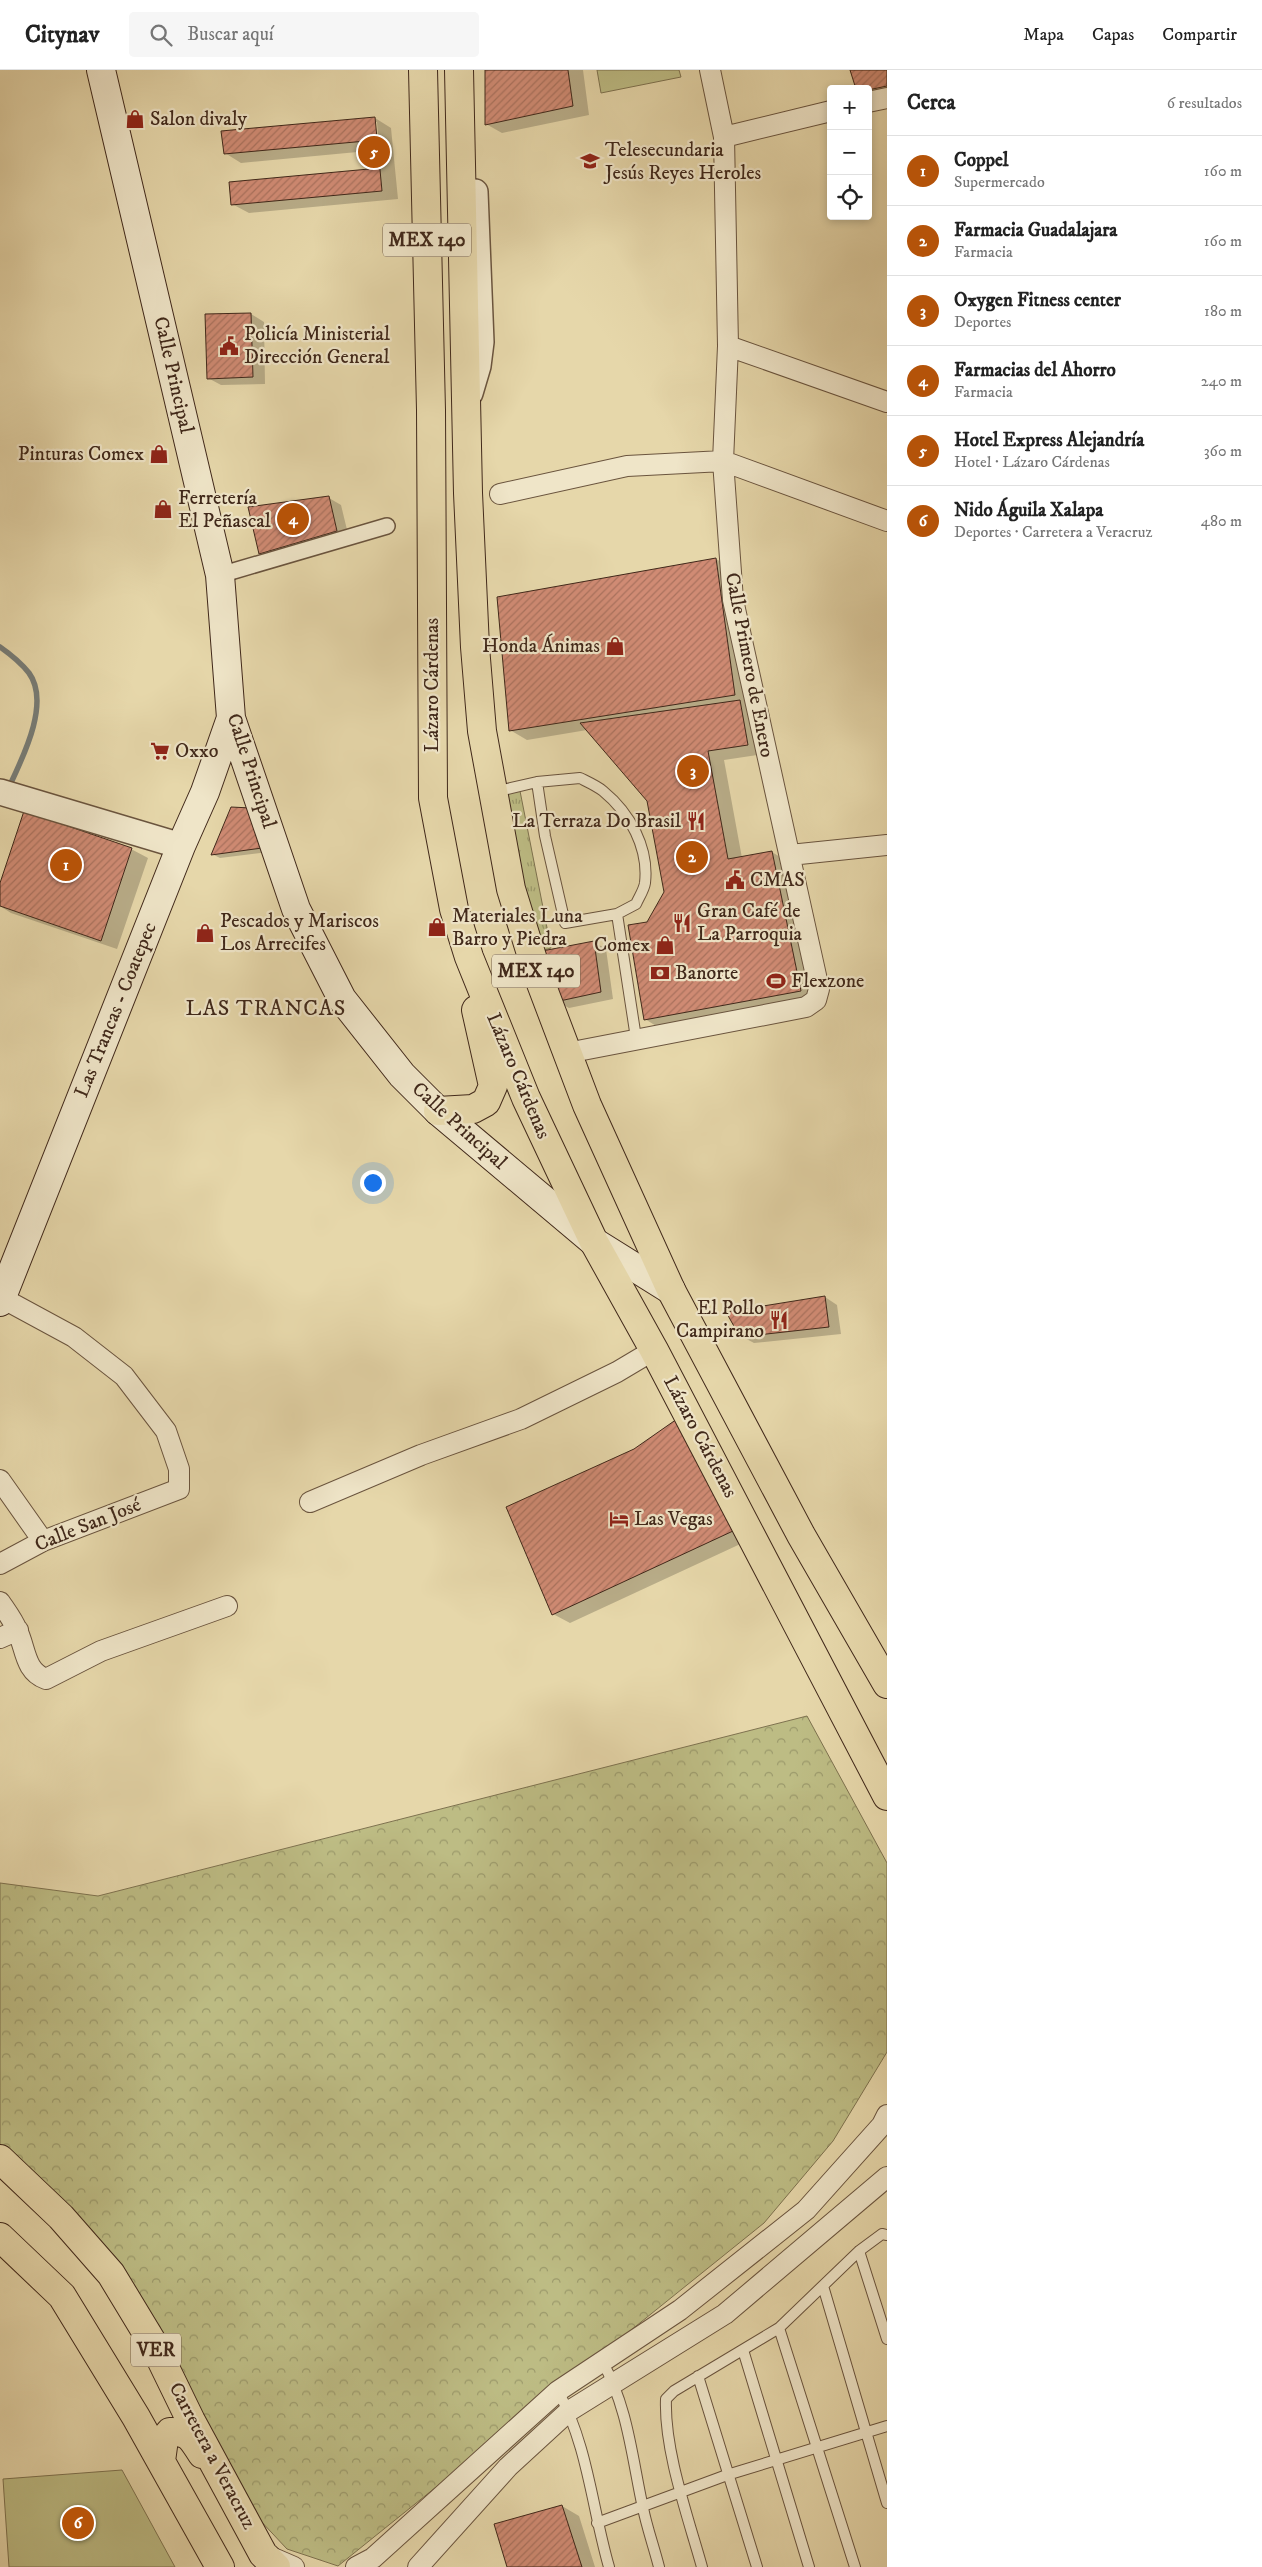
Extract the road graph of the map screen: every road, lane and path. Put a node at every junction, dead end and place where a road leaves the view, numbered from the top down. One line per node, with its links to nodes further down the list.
1 (101, 70): 19 (main road, Calle Principal)
2 (413, 70): 16 (street)
3 (423, 70): 16 (main road, Lázaro Cárdenas / MEX 140)
4 (459, 70): 12 (main road, Lázaro Cárdenas / MEX 140)
5 (471, 70): 12 (street)
6 (710, 70): 10 (street, Calle Primero de Enero)
7 (887, 98): 8 (street)
8 (872, 101)
9 (827, 112): 10 (street)
10 (724, 136): 11 (street, Calle Primero de Enero)
11 (728, 346): 13 (street); 14 (street, Calle Primero de Enero)
12 (467, 402): 22 (main road, Lázaro Cárdenas / MEX 140)
13 (887, 402)
14 (723, 461): 15 (street); 17 (street); 26 (street, Calle Primero de Enero)
15 (500, 494)
16 (431, 501): 28 (main road, Lázaro Cárdenas / MEX 140)
17 (887, 521)
18 (387, 526): 19 (street)
19 (220, 575): 20 (main road, Calle Principal)
20 (231, 718): 25 (main road, Las Trancas - Coatepec); 31 (main road, Calle Principal)
21 (537, 782): 22 (lane); 27 (lane); 27 (lane)
22 (492, 792): 30 (main road, Lázaro Cárdenas / MEX 140)
23 (9, 795): 25 (street)
24 (887, 845): 26 (street)
25 (181, 846): 34 (main road, Las Trancas - Coatepec)
26 (790, 855): 29 (street, Calle Primero de Enero)
27 (617, 914): 29 (lane)
28 (469, 957): 31 (main road); 32 (main road, Lázaro Cárdenas / MEX 140)
29 (636, 1038): 30 (street, Calle Primero de Enero)
30 (567, 1053): 33 (main road, Lázaro Cárdenas / MEX 140)
31 (438, 1111): 32 (main road, Calle Principal)
32 (594, 1242): 33 (main road, Calle Principal); 35 (main road, Lázaro Cárdenas / MEX 140)
33 (671, 1290): 43 (main road, Lázaro Cárdenas / MEX 140)
34 (1, 1300): 38 (street, Calle San José)
35 (654, 1350): 37 (street); 44 (main road, Lázaro Cárdenas / MEX 140)
36 (0, 1480): 38 (street)
37 (310, 1502)
38 (43, 1541): 39 (street, Calle San José)
39 (0, 1564)
40 (0, 1602): 42 (street)
41 (227, 1606): 42 (street)
42 (9, 1634)
43 (887, 1684)
44 (887, 1796)
45 (885, 2126): 55 (street)
46 (0, 2159): 66 (main road, Carretera a Veracruz / VER)
47 (887, 2177): 57 (street)
48 (887, 2235): 50 (lane)
49 (0, 2237): 64 (main road, VER)
50 (859, 2251): 51 (lane); 53 (lane)
51 (823, 2286): 52 (lane); 61 (lane)
52 (779, 2328): 54 (lane); 62 (lane)
53 (887, 2339)
54 (743, 2350): 56 (lane); 63 (lane)
55 (602, 2361): 57 (lane); 58 (street)
56 (698, 2376): 65 (lane); 67 (lane)
57 (615, 2384): 59 (street); 69 (lane)
58 (558, 2391): 59 (lane); 74 (street)
59 (569, 2411): 70 (lane); 75 (street)
60 (887, 2426): 61 (lane)
61 (866, 2433): 62 (lane); 68 (lane)
62 (817, 2448): 63 (lane); 81 (lane)
63 (778, 2459): 65 (lane); 80 (lane)
64 (161, 2461): 66 (main road); 72 (main road, VER)
65 (727, 2475): 67 (lane); 79 (lane)
66 (227, 2487): 71 (main road, Carretera a Veracruz / VER)
67 (680, 2492): 69 (lane); 78 (lane)
68 (887, 2503)
69 (643, 2508): 70 (lane); 77 (lane)
70 (597, 2523): 76 (lane)
71 (269, 2560): 73 (street)
72 (220, 2567)
73 (294, 2567)
74 (356, 2567)
75 (418, 2567)
76 (610, 2567)
77 (659, 2567)
78 (702, 2567)
79 (757, 2567)
80 (809, 2567)
81 (855, 2567)

